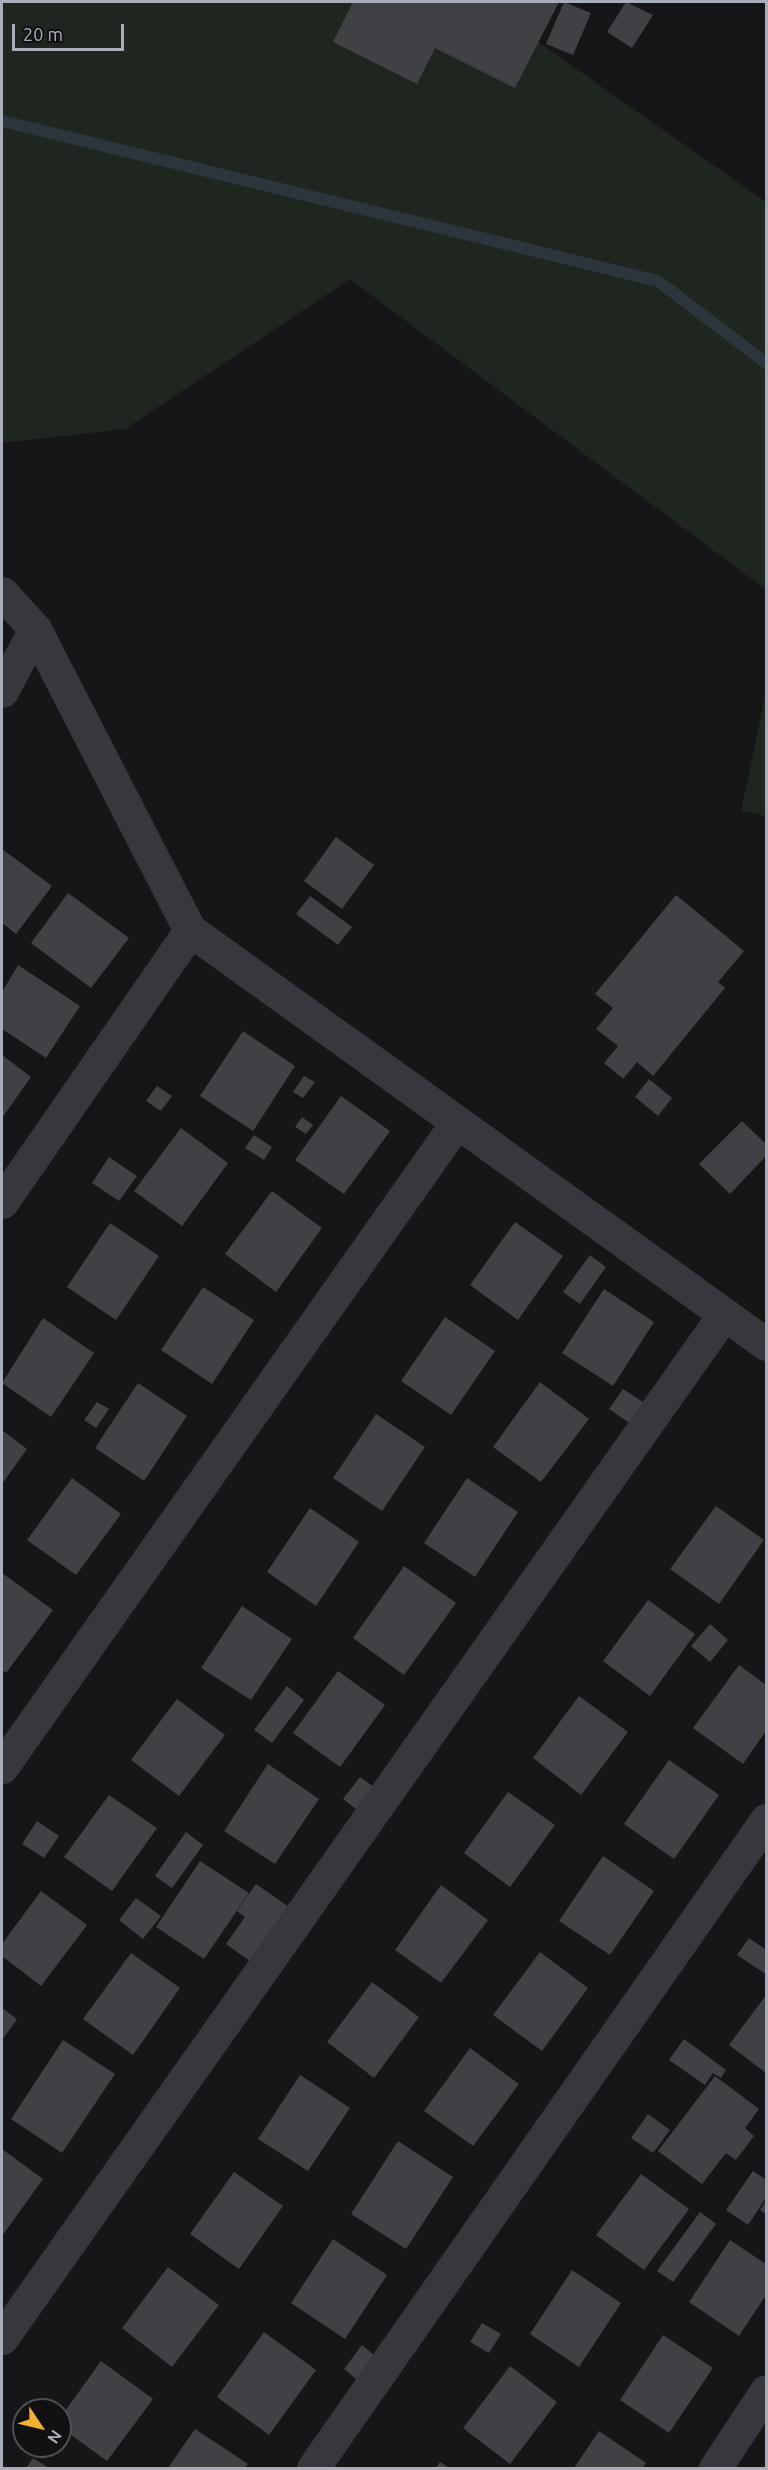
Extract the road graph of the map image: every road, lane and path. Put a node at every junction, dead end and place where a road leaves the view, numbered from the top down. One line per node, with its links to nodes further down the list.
1 (2, 593): 2 (street)
2 (34, 629): 3 (street); 4 (street)
3 (2, 691)
4 (190, 930): 5 (street); 6 (street)
5 (457, 1122): 7 (street); 9 (street)
6 (2, 1202)
7 (724, 1314): 8 (street); 11 (street)
8 (766, 1344)
9 (2, 1767)
10 (766, 1820): 13 (street)
11 (2, 2338)
12 (766, 2391): 14 (street)
13 (313, 2469)
14 (715, 2469)

